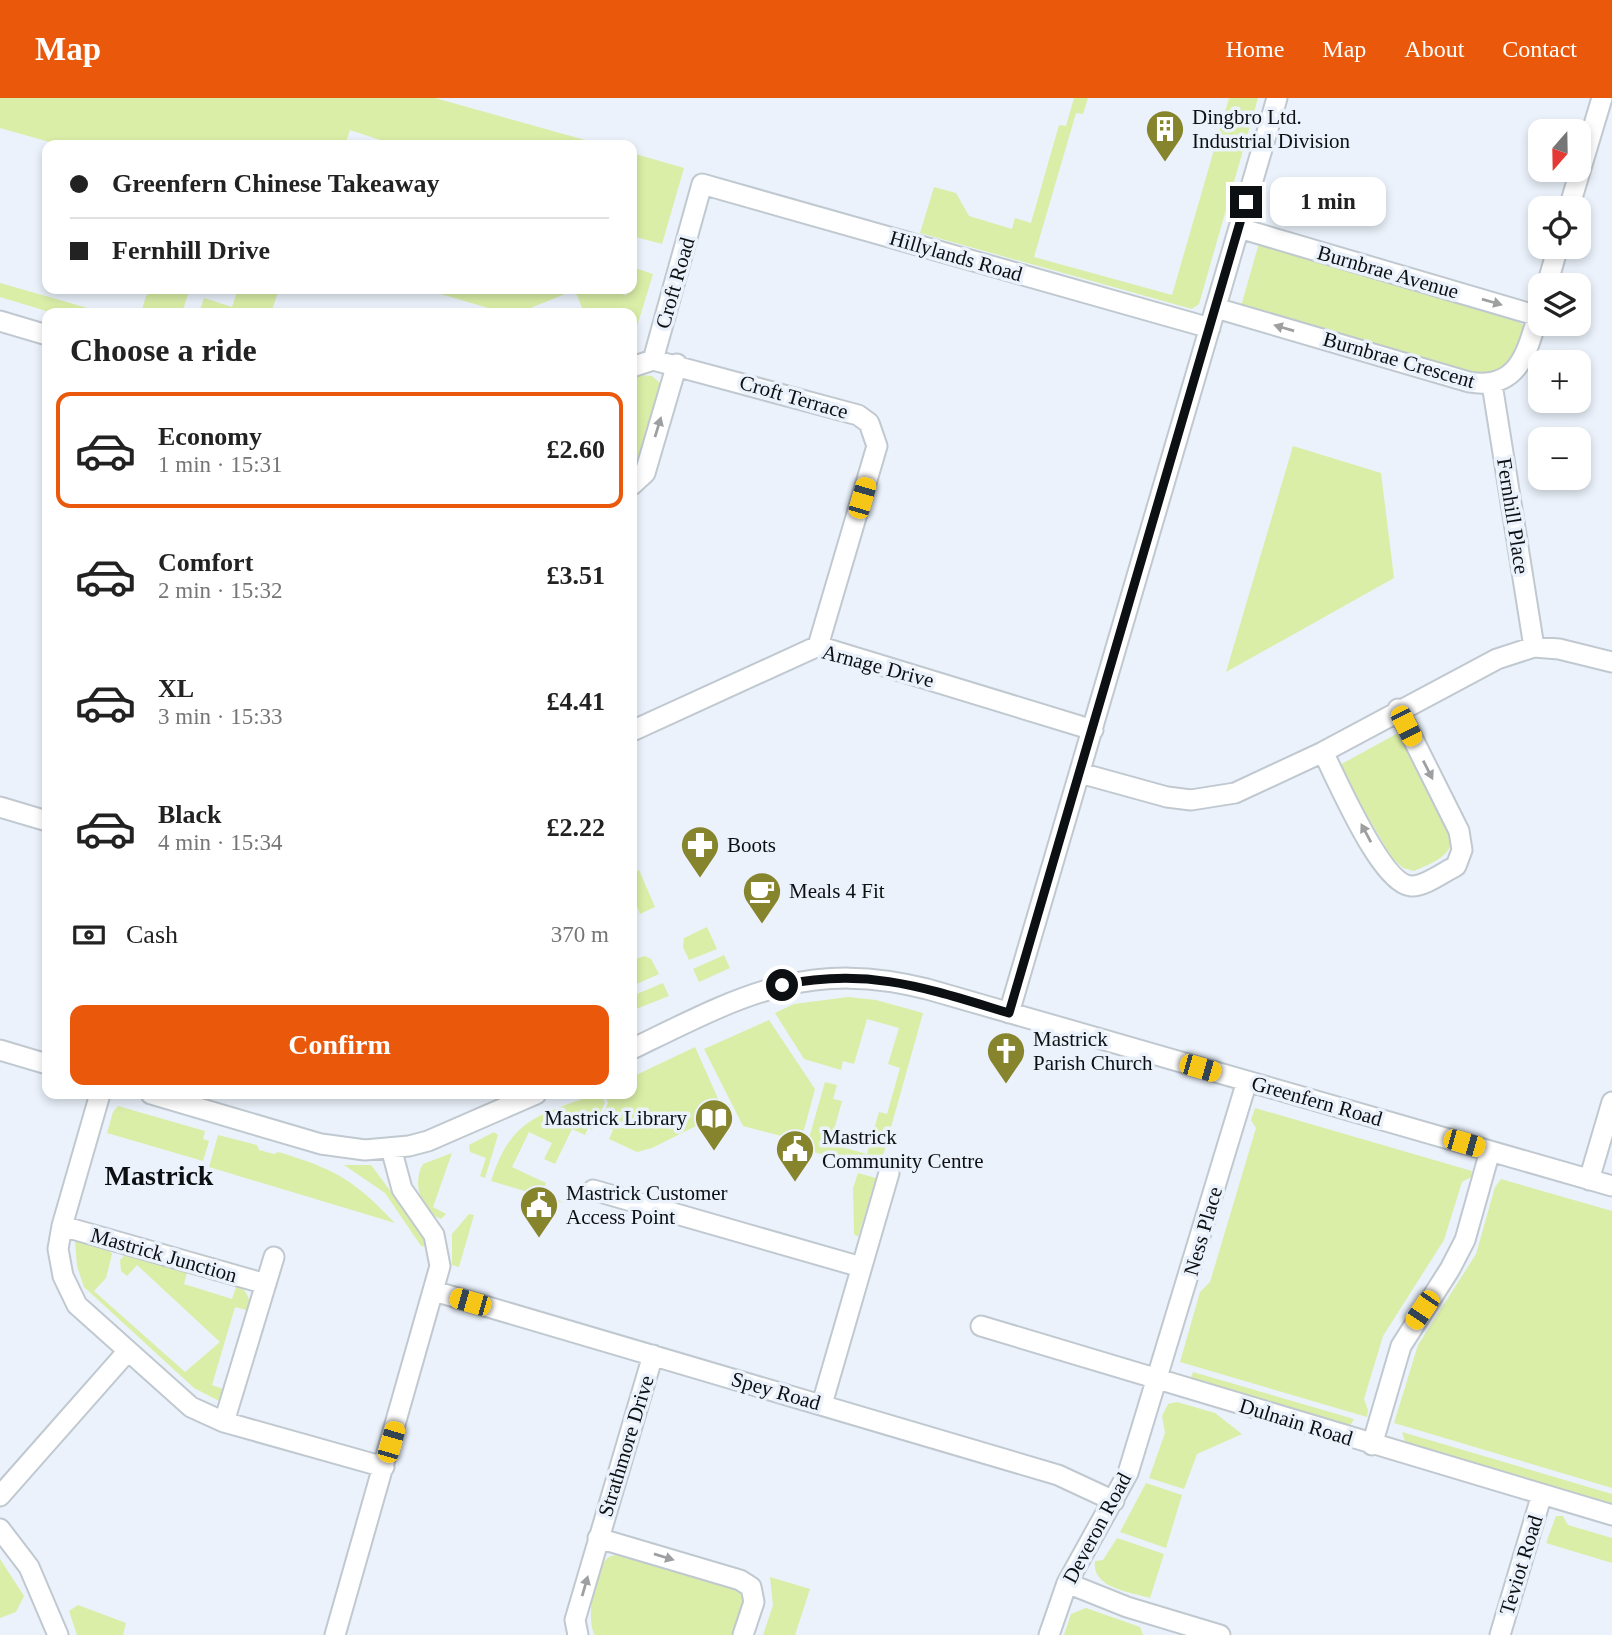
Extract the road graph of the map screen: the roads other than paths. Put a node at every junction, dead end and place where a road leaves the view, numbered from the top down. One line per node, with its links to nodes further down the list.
1 (1277, 98): 5 (street)
2 (1602, 98): 4 (street)
3 (702, 184): 9 (street, Hillylands Road); 12 (street, Croft Road)
4 (1573, 196)
5 (1239, 228): 6 (street); 7 (street, Burnbrae Avenue, one-way to 7)
6 (1216, 307): 9 (street); 15 (street, Burnbrae Crescent, one-way to 6)
7 (1528, 309)
8 (0, 321): 10 (street)
9 (1209, 328): 22 (street)
10 (42, 334)
11 (1530, 336): 15 (street, Burnbrae Crescent)
12 (653, 360): 13 (street, Croft Terrace); 14 (street)
13 (677, 364): 16 (street, one-way to 13); 17 (street, Croft Terrace)
14 (637, 366)
15 (1492, 384): 18 (street, Fernhill Place)
16 (637, 480)
17 (818, 646): 21 (street, Arnage Drive); 22 (street, Arnage Drive)
18 (1534, 647): 19 (street); 20 (street)
19 (1612, 662)
20 (1398, 709): 23 (street); 23 (street, one-way to 23)
21 (637, 729)
22 (1093, 730): 24 (street)
23 (1323, 752): 24 (street)
24 (1080, 773): 27 (street)
25 (0, 807): 26 (street)
26 (42, 820)
27 (1009, 1013): 28 (street, Greenfern Road); 31 (street, Greenfern Road)
28 (637, 1047)
29 (0, 1050): 30 (street)
30 (42, 1063)
31 (1247, 1081): 38 (street, Greenfern Road); 51 (street, Ness Place)
32 (99, 1099): 43 (street, Mastrick Junction)
33 (189, 1099): 36 (street)
34 (525, 1099): 37 (street)
35 (1612, 1102): 40 (street)
36 (219, 1103): 37 (street)
37 (391, 1148): 47 (street)
38 (1490, 1151): 40 (street, Greenfern Road); 54 (street)
39 (889, 1173): 45 (street)
40 (1589, 1180): 41 (street, Greenfern Road)
41 (1612, 1186)
42 (593, 1190): 45 (street)
43 (62, 1226): 46 (street, Mastrick Junction); 49 (street, Mastrick Junction)
44 (274, 1257): 46 (street, Mastrick Junction)
45 (861, 1267): 52 (street)
46 (266, 1284): 53 (street, Mastrick Junction)
47 (434, 1292): 50 (street, Spey Road); 55 (street)
48 (981, 1326): 51 (street, Dulnain Road)
49 (127, 1352): 53 (street, Mastrick Junction); 57 (street)
50 (653, 1355): 52 (street, Spey Road); 61 (street, Strathmore Drive)
51 (1158, 1380): 54 (street, Dulnain Road); 58 (street, Deveron Road)
52 (822, 1404): 58 (street, Spey Road)
53 (224, 1422): 55 (street, Mastrick Junction)
54 (1372, 1445): 56 (street, Dulnain Road)
55 (384, 1467): 64 (street)
56 (1542, 1494): 59 (street, Dulnain Road); 69 (street, Teviot Road)
57 (0, 1496)
58 (1114, 1502): 62 (street, Deveron Road)
59 (1612, 1515)
60 (0, 1529): 63 (street)
61 (598, 1538): 65 (street, Strathmore Drive, one-way to 61); 66 (street, Strathmore Drive, one-way to 66)
62 (1067, 1583): 67 (street, Deveron Road); 68 (street)
63 (58, 1635)
64 (335, 1635)
65 (578, 1635)
66 (744, 1635)
67 (1049, 1635)
68 (1220, 1635)
69 (1500, 1635)

